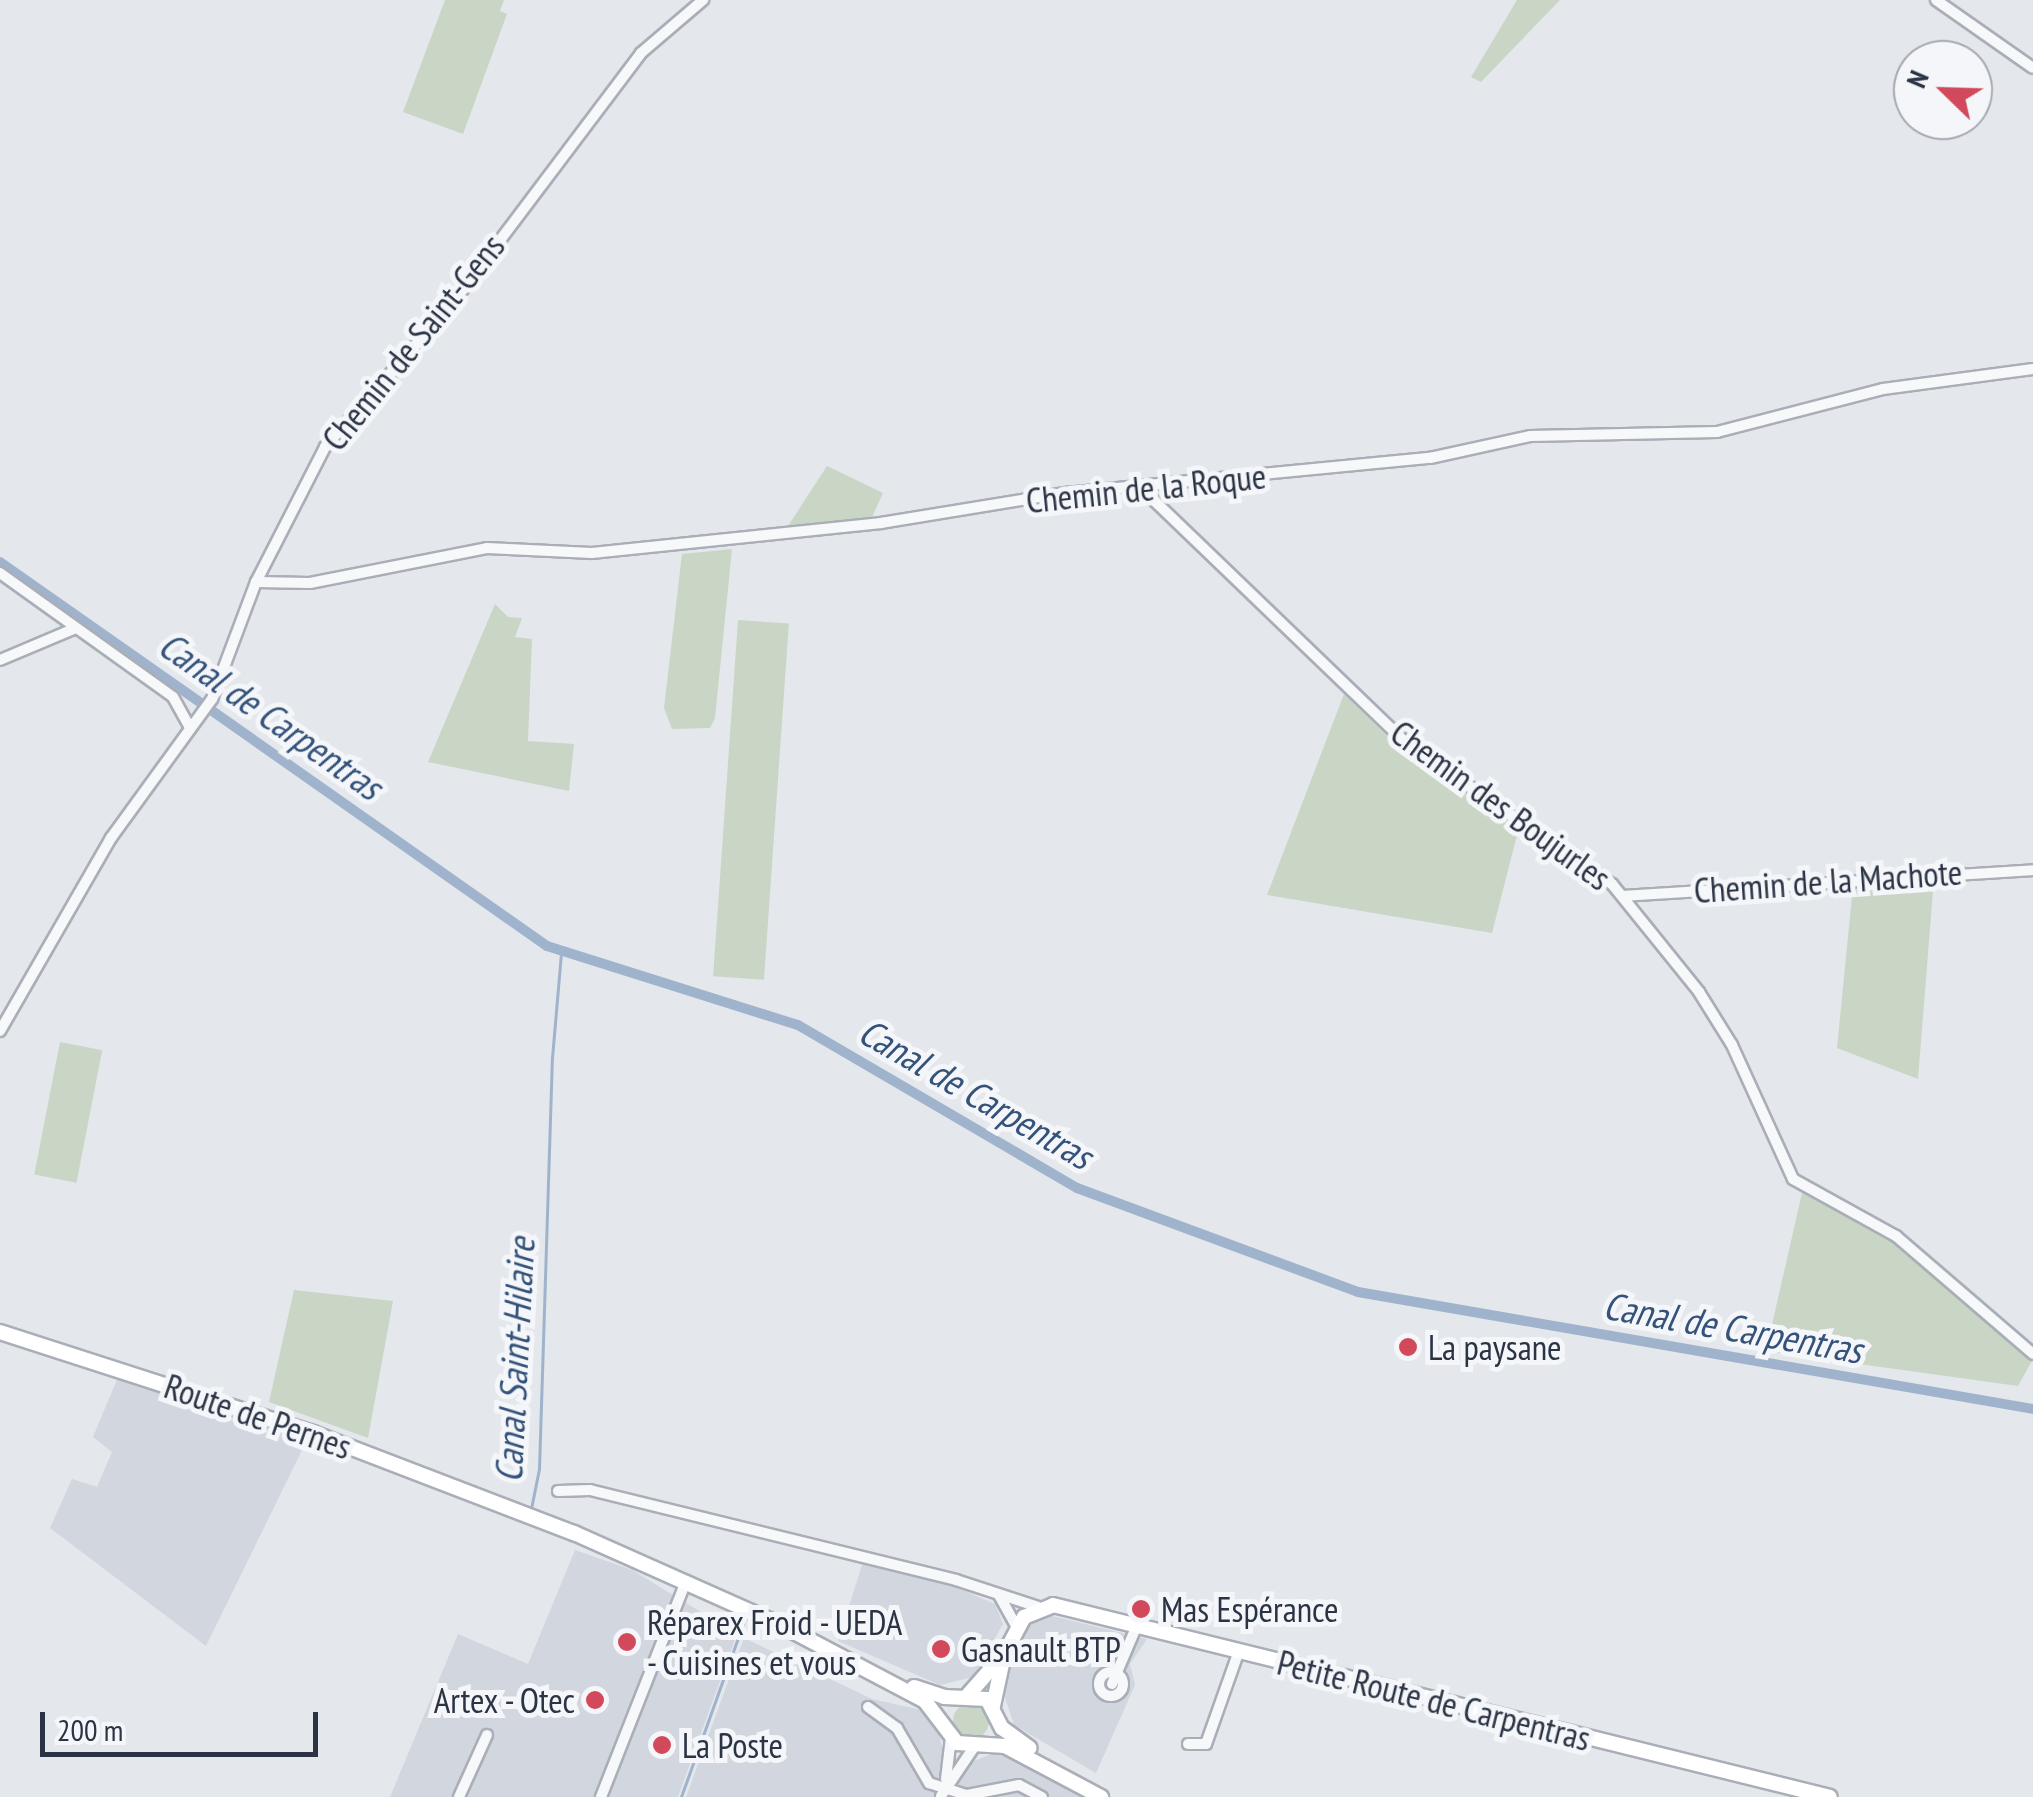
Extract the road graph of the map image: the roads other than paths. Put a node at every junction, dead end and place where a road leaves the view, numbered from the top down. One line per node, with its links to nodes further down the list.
1 (702, 0): 7 (street, Chemin de Saint-Gens)
2 (1936, 0): 3 (street)
3 (2033, 68)
4 (2033, 369): 5 (street, Chemin de la Roque)
5 (1138, 485): 7 (street, Chemin de la Roque); 12 (street, Chemin des Boujurles)
6 (0, 573): 8 (street)
7 (256, 582): 10 (street, Chemin de Saint-Gens)
8 (76, 628): 9 (street); 10 (street)
9 (0, 660)
10 (190, 726): 13 (street, Chemin de Saint-Gens)
11 (2033, 870): 12 (street, Chemin de la Machote)
12 (1623, 896): 15 (street, Chemin des Boujurles)
13 (0, 1031)
14 (0, 1332): 17 (main road, Route de Pernes)
15 (2033, 1354)
16 (558, 1491): 18 (street, Petite Route de Carpentras)
17 (686, 1581): 24 (main road, Route de Pernes); 37 (street)
18 (994, 1591): 19 (street, Petite Route de Carpentras); 21 (street)
19 (1038, 1607): 20 (main road, Petite Route de Carpentras); 21 (main road)
20 (1137, 1625): 22 (main road, Petite Route de Carpentras); 25 (street)
21 (1018, 1630): 23 (main road)
22 (1239, 1651): 33 (street); 41 (main road, Petite Route de Carpentras)
23 (1005, 1653): 26 (main road); 27 (main road)
24 (845, 1657): 26 (main road); 29 (main road)
25 (1114, 1678)
26 (964, 1697): 27 (main road); 29 (main road)
27 (994, 1706): 30 (main road)
28 (868, 1707): 35 (street)
29 (946, 1720): 32 (main road)
30 (998, 1722): 34 (main road); 40 (main road)
31 (487, 1735): 36 (street)
32 (950, 1736): 34 (main road); 35 (street)
33 (1188, 1744)
34 (981, 1745): 35 (street); 39 (main road)
35 (942, 1794): 38 (street)
36 (459, 1797)
37 (601, 1797)
38 (1042, 1797)
39 (1102, 1797)
40 (1116, 1797)
41 (1830, 1797)

